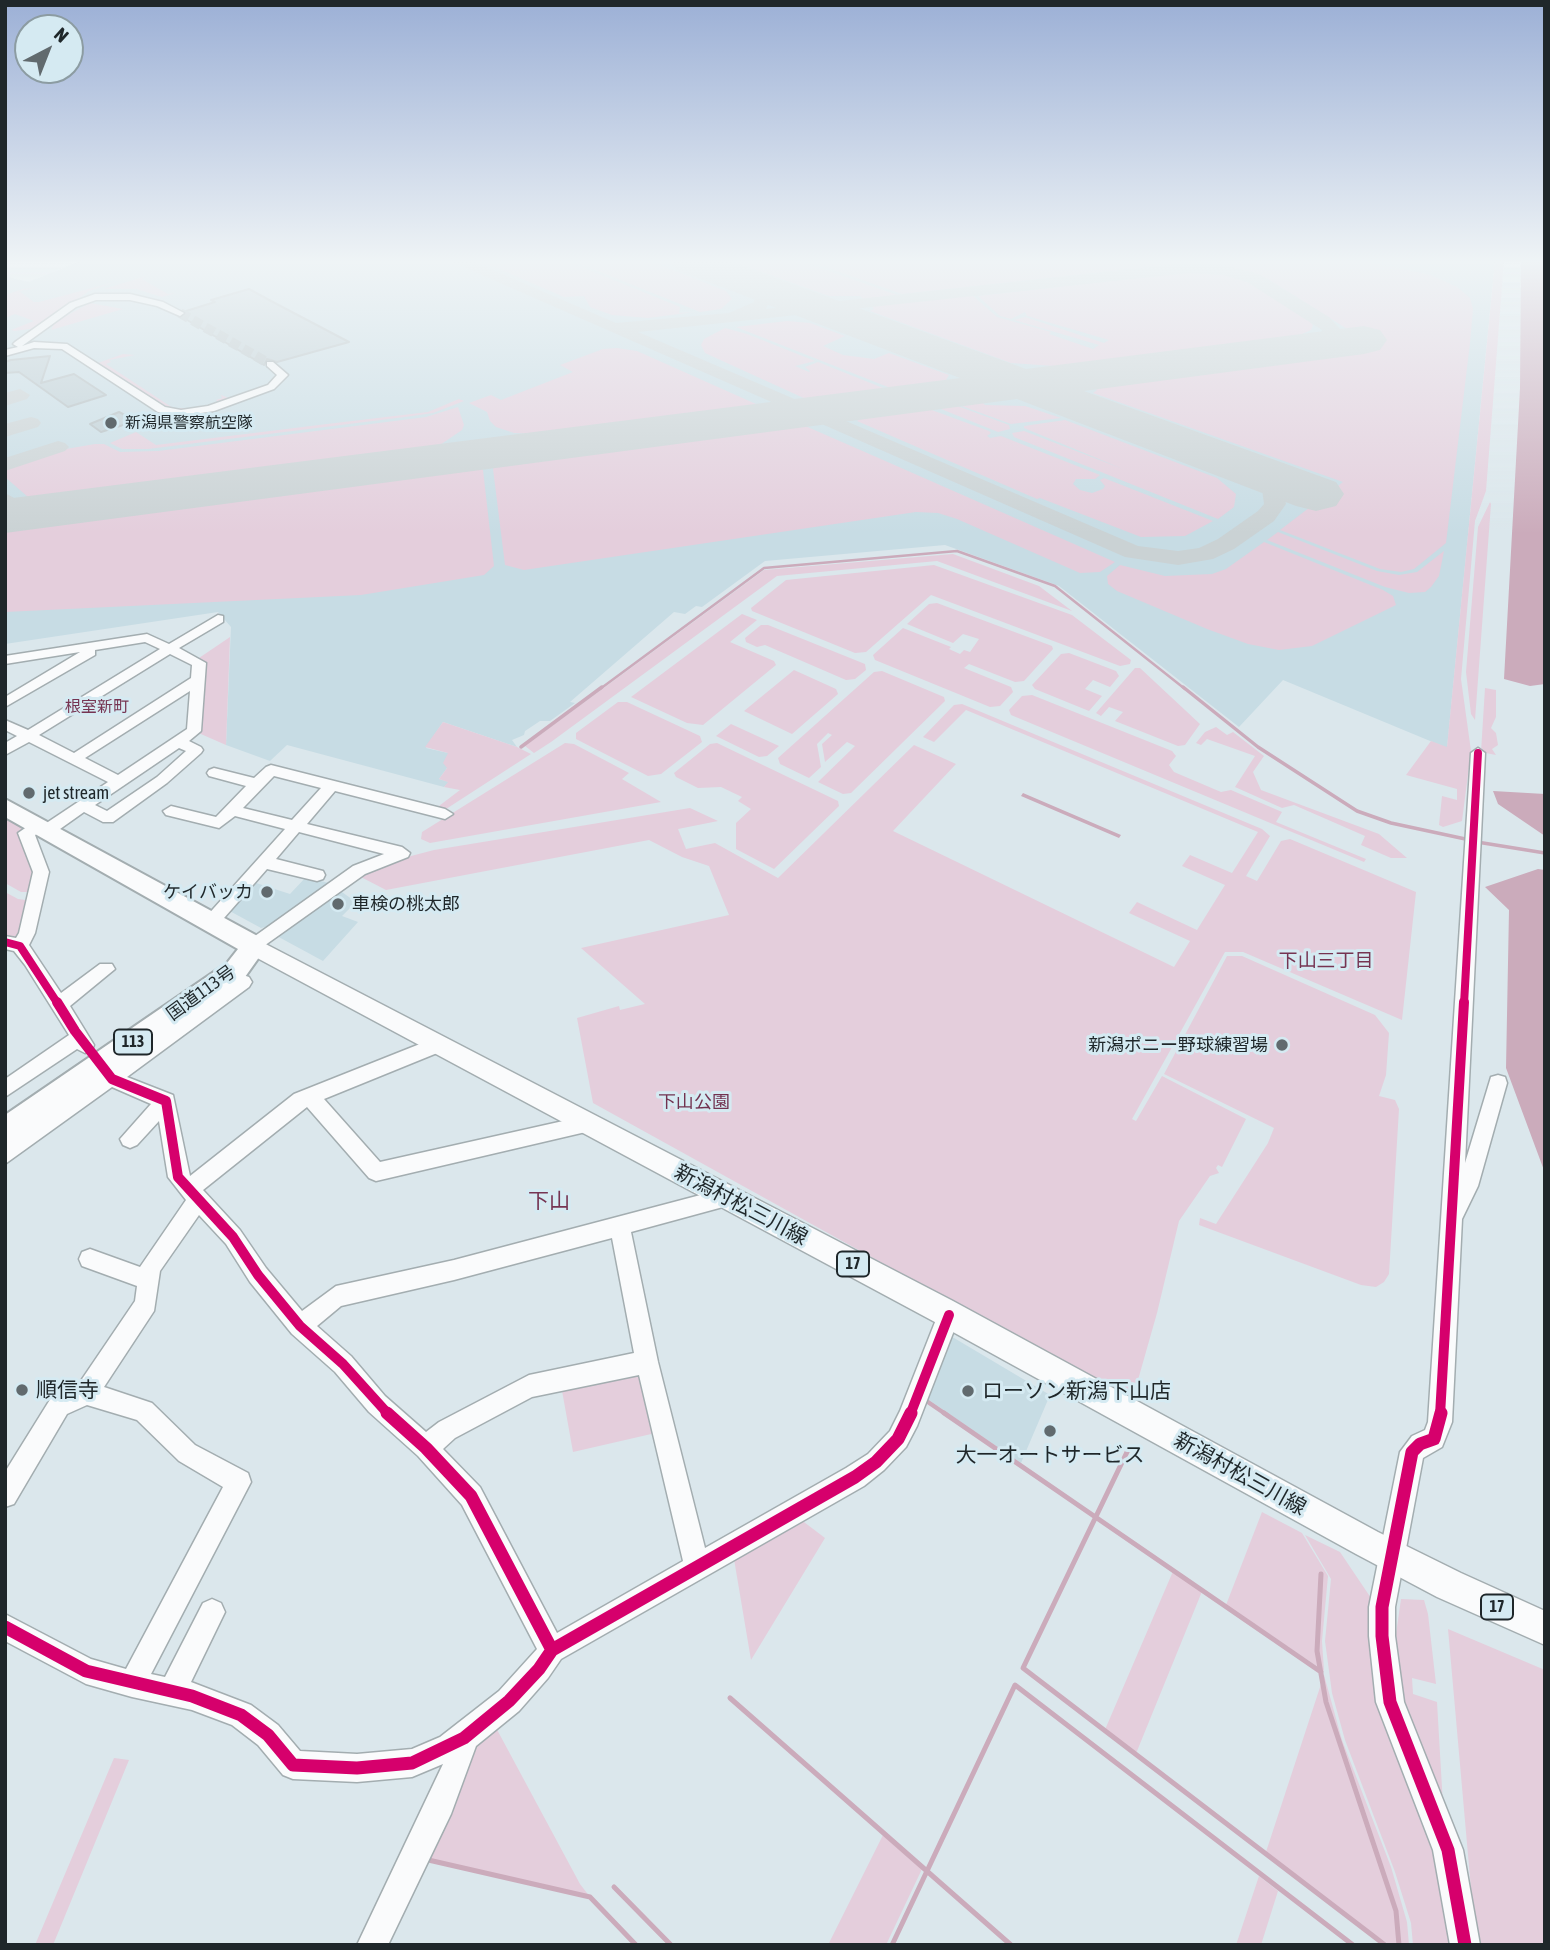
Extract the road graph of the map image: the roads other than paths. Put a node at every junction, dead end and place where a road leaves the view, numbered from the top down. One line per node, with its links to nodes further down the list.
1 (75, 352): 3 (street)
2 (76, 352): 3 (street)
3 (80, 355): 4 (street)
4 (235, 396)
5 (218, 619): 7 (street)
6 (99, 647): 7 (street); 8 (street); 10 (street)
7 (169, 649): 9 (street); 12 (street)
8 (6, 661)
9 (198, 680): 13 (street); 16 (street)
10 (5, 703)
11 (5, 724): 12 (street)
12 (29, 736): 14 (street); 16 (street)
13 (178, 742): 18 (street); 21 (street)
14 (5, 750)
15 (1478, 753): 49 (street)
16 (74, 759): 18 (street)
17 (214, 773): 19 (street)
18 (120, 782): 21 (street)
19 (257, 784): 20 (street); 23 (street)
20 (332, 785): 25 (street); 26 (street)
21 (85, 806): 27 (street)
22 (6, 808): 27 (highway, 国道113号)
23 (232, 810): 24 (street); 26 (street)
24 (171, 811)
25 (445, 814)
26 (295, 825): 28 (street); 32 (street)
27 (43, 828): 30 (highway, 国道113号); 31 (street)
28 (263, 862): 29 (street); 30 (street)
29 (317, 876)
30 (211, 922): 32 (highway, 国道113号)
31 (13, 944): 35 (street)
32 (254, 946): 36 (main road, 新潟村松三川線 / 17); 42 (highway, 国道113号 / 113); 44 (highway, 国道113号 / 113)
33 (106, 969): 35 (street)
34 (243, 982): 37 (street)
35 (59, 1004): 39 (street)
36 (440, 1044): 40 (street); 43 (main road, 新潟村松三川線 / 17)
37 (109, 1074): 41 (street); 46 (street)
38 (1498, 1083): 49 (street)
39 (5, 1089)
40 (309, 1096): 43 (street); 47 (street)
41 (166, 1101): 45 (street); 47 (street)
42 (5, 1112)
43 (590, 1123): 48 (main road, 新潟村松三川線 / 17)
44 (5, 1131)
45 (130, 1139)
46 (5, 1155)
47 (195, 1195): 52 (street); 54 (street)
48 (727, 1197): 50 (street); 53 (main road, 新潟村松三川線 / 17)
49 (1451, 1218): 59 (street)
50 (621, 1227): 54 (street); 55 (street)
51 (90, 1259): 52 (street)
52 (148, 1280): 56 (street)
53 (948, 1315): 59 (main road, 新潟村松三川線 / 17); 60 (street)
54 (300, 1325): 57 (street)
55 (647, 1362): 57 (street); 60 (street)
56 (86, 1393): 58 (street); 66 (street)
57 (426, 1448): 65 (street)
58 (5, 1495)
59 (1391, 1556): 61 (main road, 新潟村松三川線 / 17); 70 (street)
60 (697, 1565): 65 (street)
61 (1449, 1585): 64 (main road, 17)
62 (212, 1612): 67 (street)
63 (5, 1628): 66 (street)
64 (1545, 1628)
65 (552, 1650): 68 (street)
66 (132, 1684): 67 (street)
67 (172, 1692): 68 (street)
68 (464, 1738): 69 (street)
69 (372, 1945)
70 (1465, 1945)

